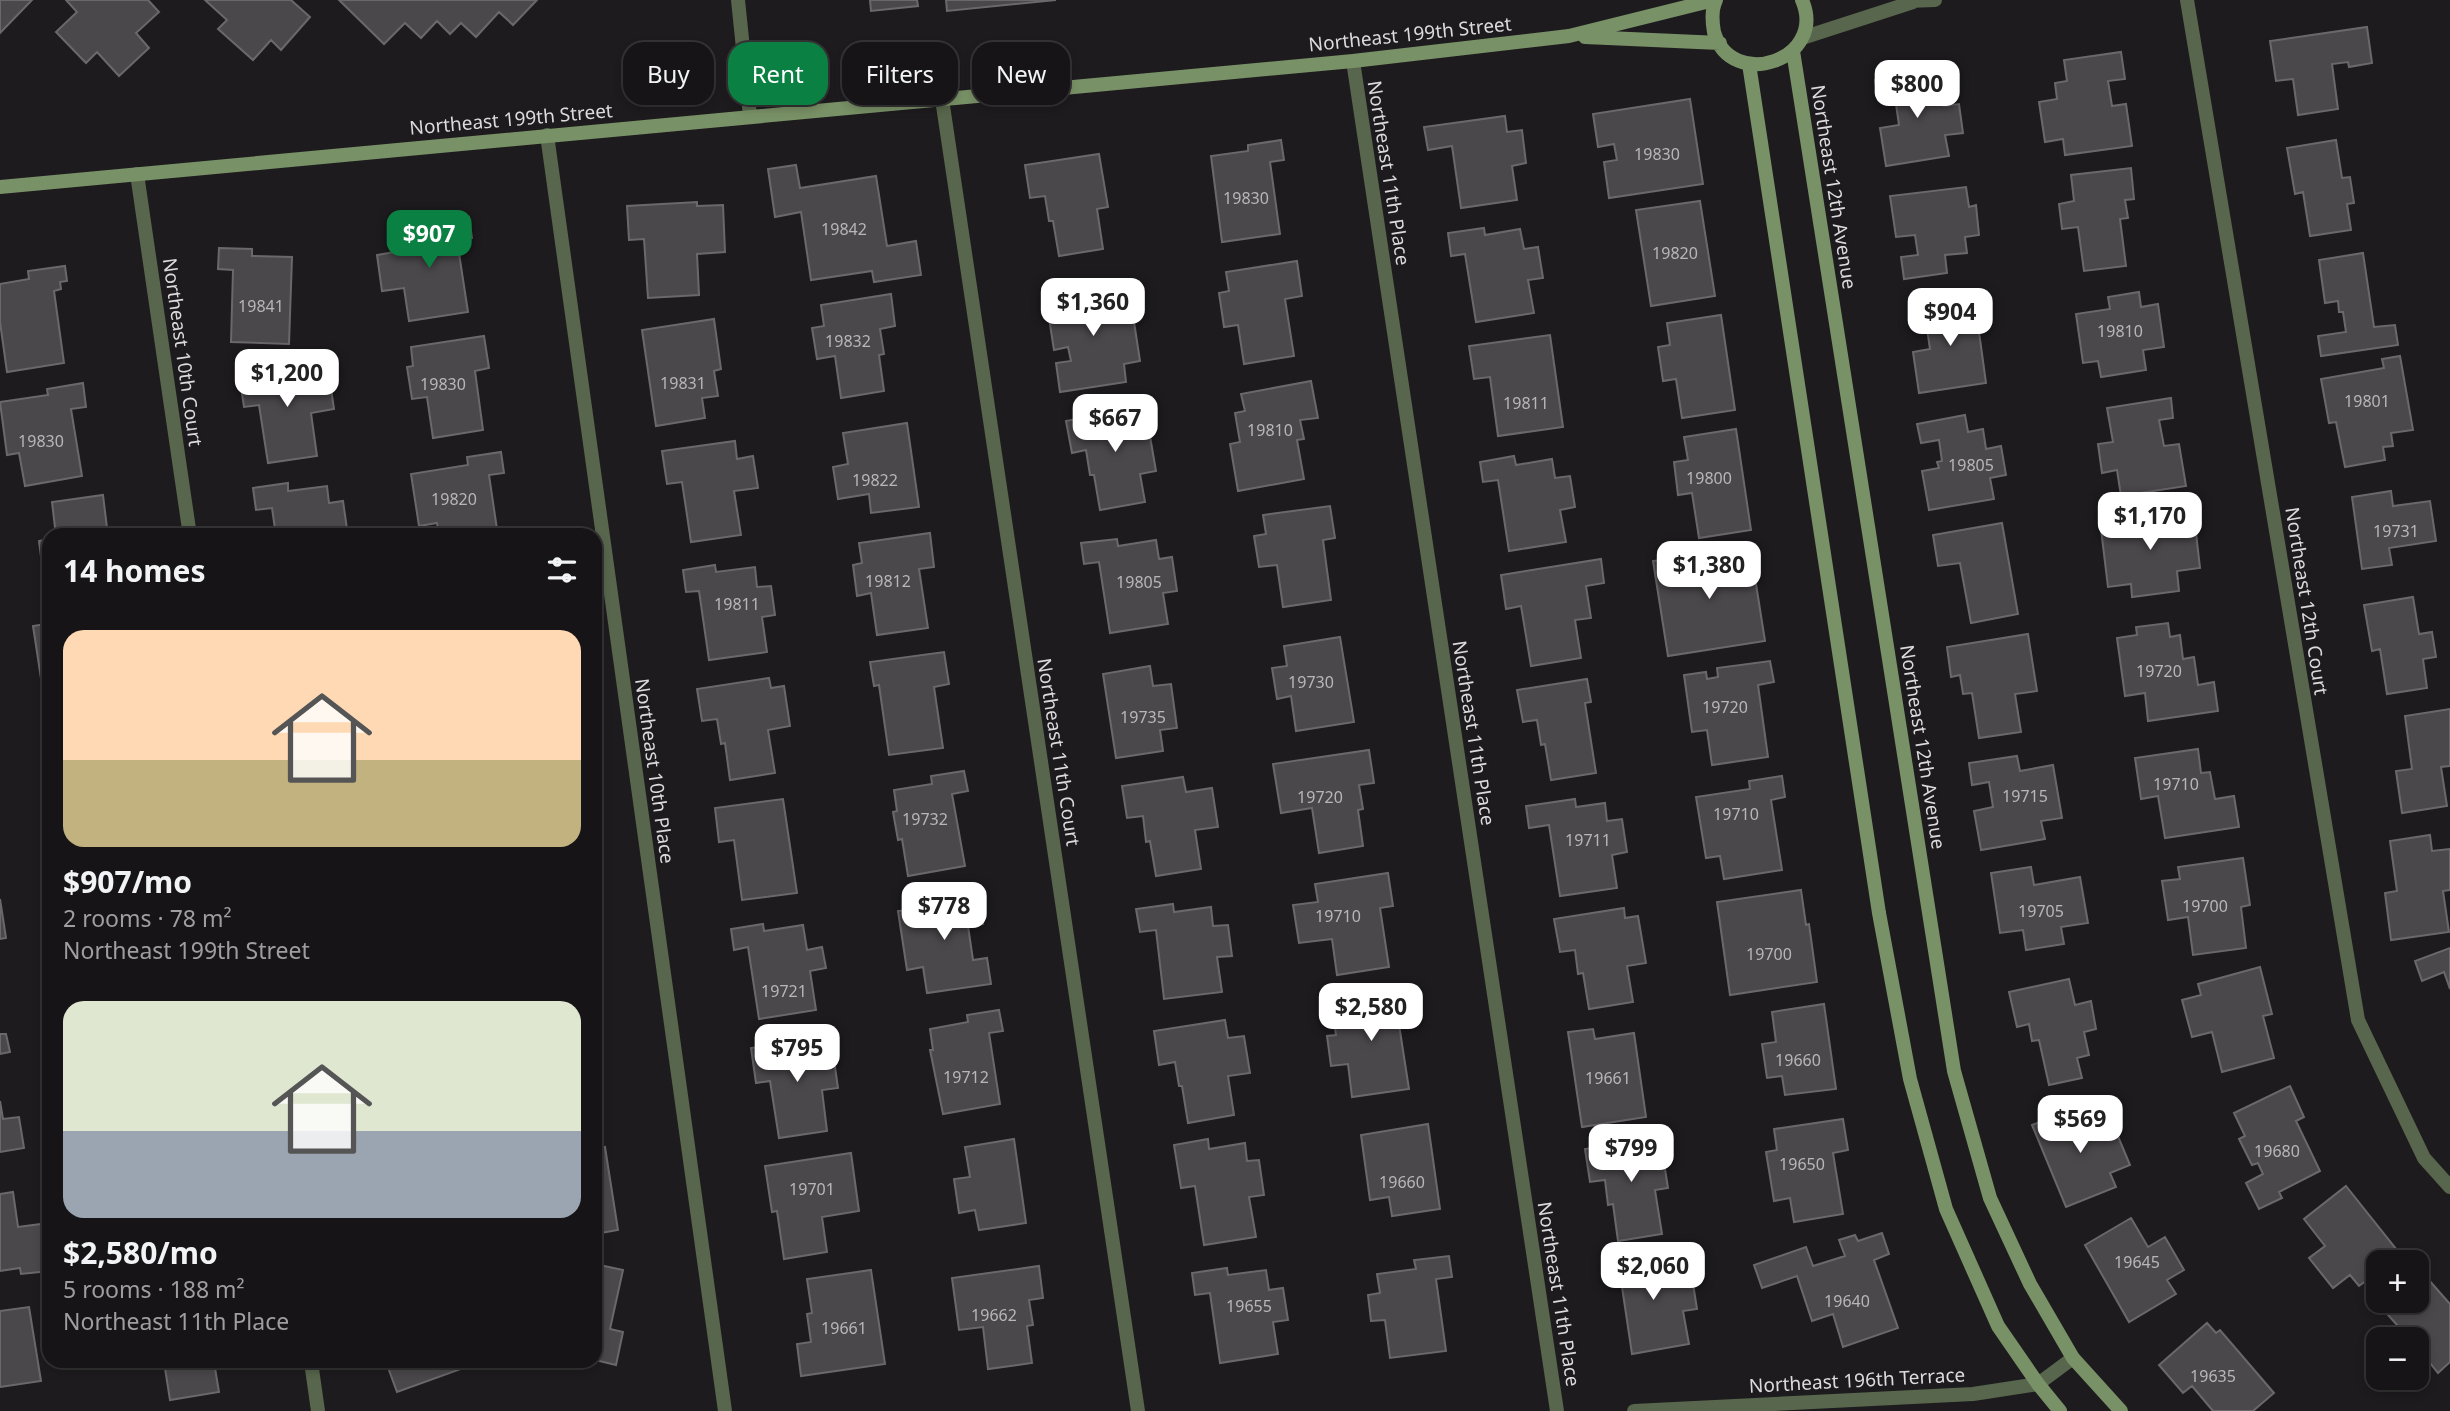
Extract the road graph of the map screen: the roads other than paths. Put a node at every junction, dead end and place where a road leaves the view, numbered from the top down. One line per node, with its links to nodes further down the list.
1 (738, 0): 17 (street)
2 (1715, 0): 8 (street, Northeast 199th Street); 10 (street)
3 (1802, 0): 9 (street)
4 (1891, 0): 7 (street)
5 (1934, 0): 7 (street)
6 (2187, 0): 24 (street, Northeast 12th Court)
7 (1913, 2): 9 (street)
8 (1569, 36): 10 (street, Northeast 199th Street); 12 (street, Northeast 199th Street)
9 (1802, 38): 11 (street)
10 (1720, 43): 13 (street)
11 (1793, 51): 13 (street); 25 (street, Northeast 12th Avenue)
12 (1353, 61): 14 (street, Northeast 199th Street); 31 (street, Northeast 11th Place)
13 (1749, 64): 27 (street)
14 (958, 98)
15 (874, 105): 17 (street, Northeast 199th Street)
16 (943, 105): 30 (street, Northeast 11th Court)
17 (750, 116): 18 (street, Northeast 199th Street)
18 (547, 135): 19 (street, Northeast 199th Street); 22 (street, Northeast 10th Place)
19 (137, 174): 20 (street, Northeast 199th Street); 21 (street, Northeast 10th Court)
20 (0, 187)
21 (189, 528)
22 (602, 528)
23 (602, 529): 29 (street, Northeast 10th Place)
24 (2450, 1187)
25 (2073, 1358): 27 (street, Northeast 196th Terrace); 34 (street, Northeast 12th Avenue)
26 (312, 1368): 28 (street)
27 (2038, 1384): 32 (street, Northeast 196th Terrace); 33 (street)
28 (318, 1411)
29 (725, 1411)
30 (1139, 1411)
31 (1557, 1411)
32 (1634, 1411)
33 (2060, 1411)
34 (2121, 1411)

